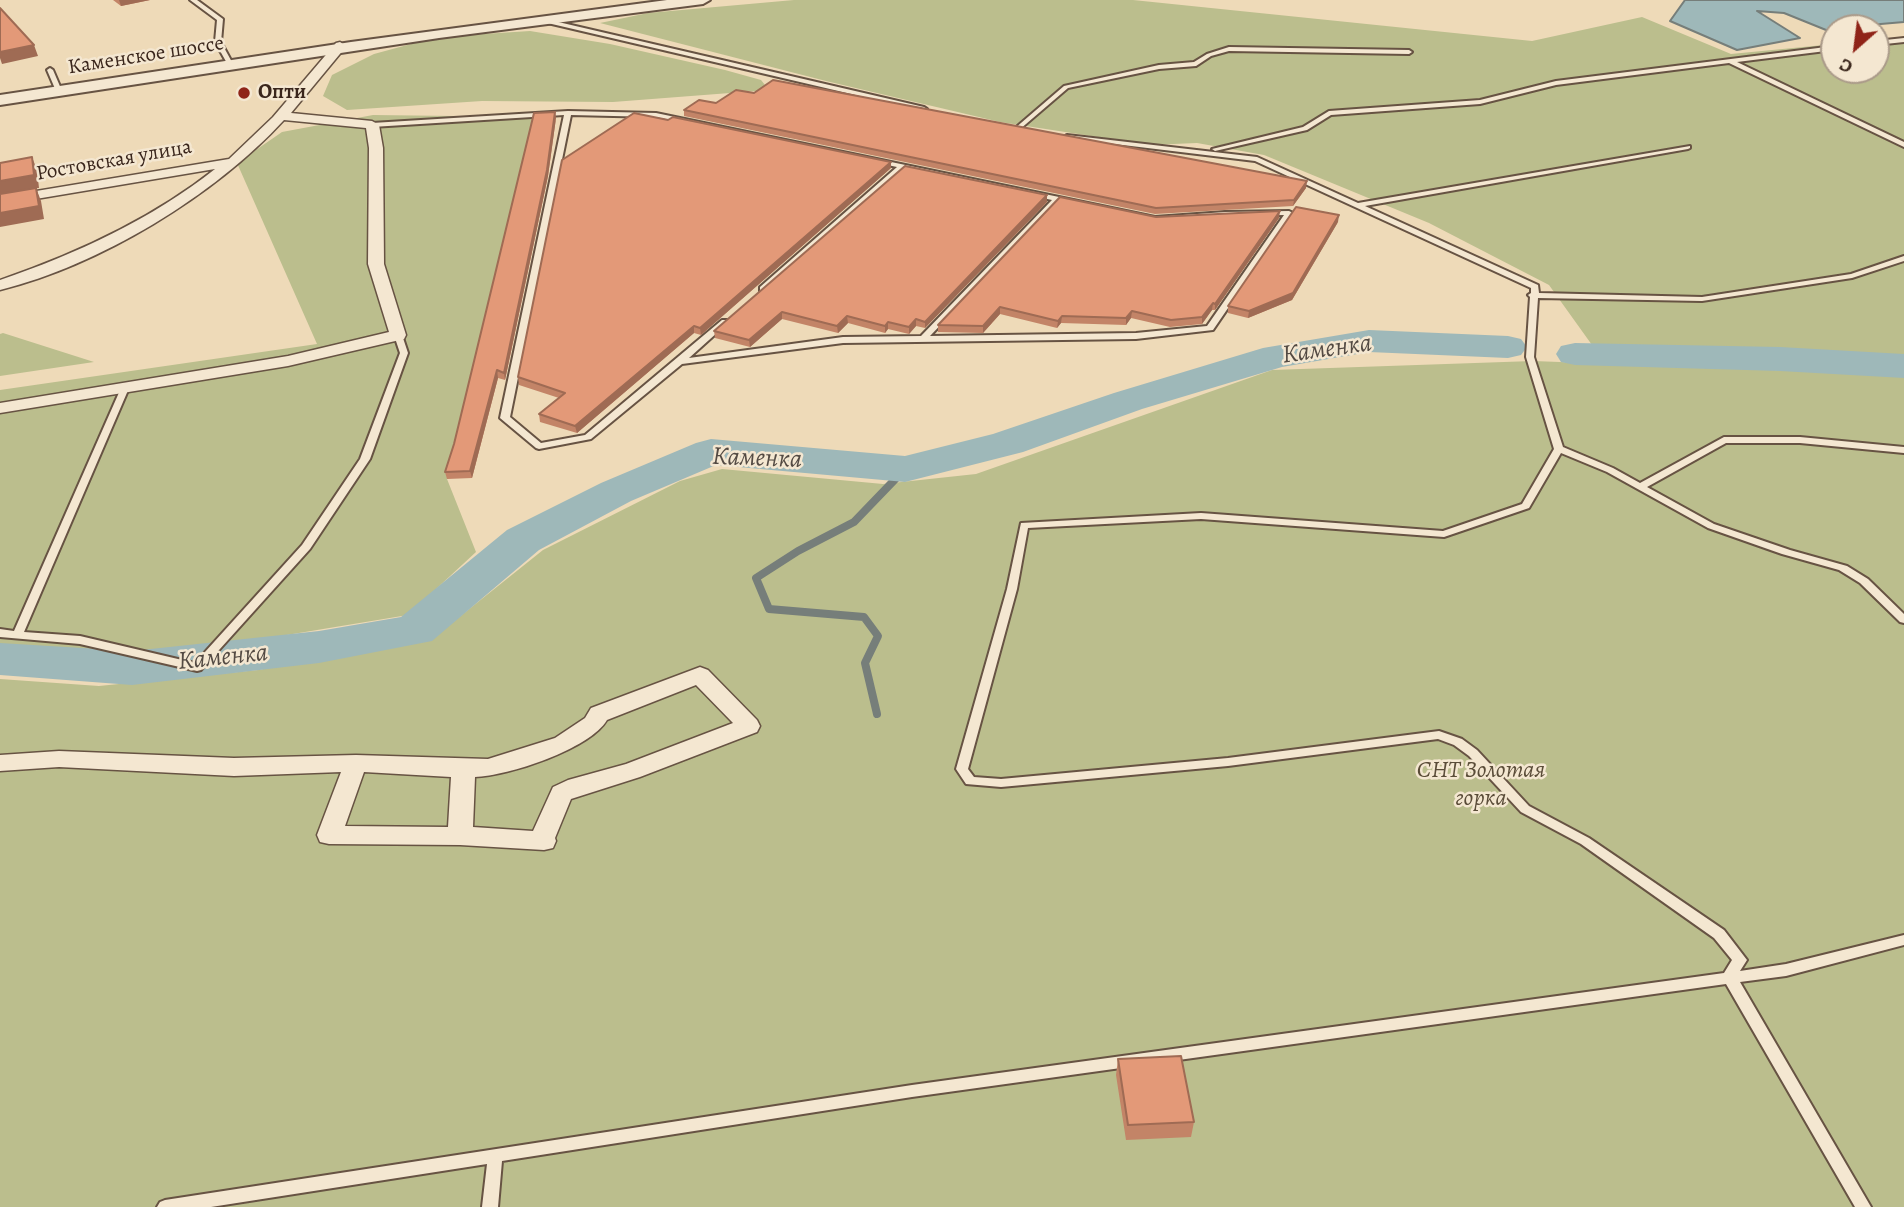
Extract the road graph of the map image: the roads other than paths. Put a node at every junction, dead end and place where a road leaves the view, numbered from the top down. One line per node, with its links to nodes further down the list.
1 (193, 0): 9 (lane)
2 (703, 0): 3 (street)
3 (536, 19): 4 (street); 13 (lane)
4 (340, 46): 7 (street); 15 (street)
5 (1820, 50): 8 (lane)
6 (1409, 52): 18 (lane)
7 (300, 53): 9 (street, Каменское шоссе)
8 (1728, 60): 21 (lane); 23 (lane)
9 (230, 64): 11 (street, Каменское шоссе)
10 (50, 70): 11 (lane)
11 (59, 91): 12 (street, Каменское шоссе)
12 (0, 100)
13 (937, 112)
14 (568, 113): 16 (lane); 25 (lane); 36 (lane)
15 (283, 116): 16 (street); 24 (street)
16 (372, 125): 34 (street)
17 (1004, 126): 18 (lane)
18 (1017, 129): 19 (lane)
19 (1030, 131)
20 (1056, 135): 23 (lane)
21 (1904, 145)
22 (1688, 147): 28 (lane)
23 (1206, 151): 28 (lane)
24 (234, 162): 27 (street, Ростовская улица); 30 (street)
25 (903, 166): 26 (lane); 32 (lane)
26 (1057, 199): 35 (lane); 35 (lane)
27 (0, 201)
28 (1358, 205): 31 (lane)
29 (1904, 258): 31 (lane)
30 (0, 285)
31 (1532, 295): 39 (lane)
32 (750, 300)
33 (730, 317): 36 (lane)
34 (398, 335): 37 (street); 44 (lane)
35 (922, 340): 36 (lane)
36 (679, 362)
37 (125, 388): 38 (street); 44 (lane)
38 (0, 408)
39 (1559, 449): 41 (lane); 50 (lane)
40 (1904, 450): 41 (lane)
41 (1641, 486): 42 (lane)
42 (1904, 620)
43 (0, 634): 44 (lane)
44 (18, 634)
45 (0, 763): 46 (street)
46 (356, 763): 47 (street); 48 (street)
47 (463, 769): 48 (street); 48 (street)
48 (460, 836)
49 (1904, 940): 50 (lane)
50 (1729, 976): 51 (lane); 54 (lane)
51 (495, 1156): 52 (lane); 53 (lane)
52 (165, 1207)
53 (490, 1207)
54 (1863, 1207)

